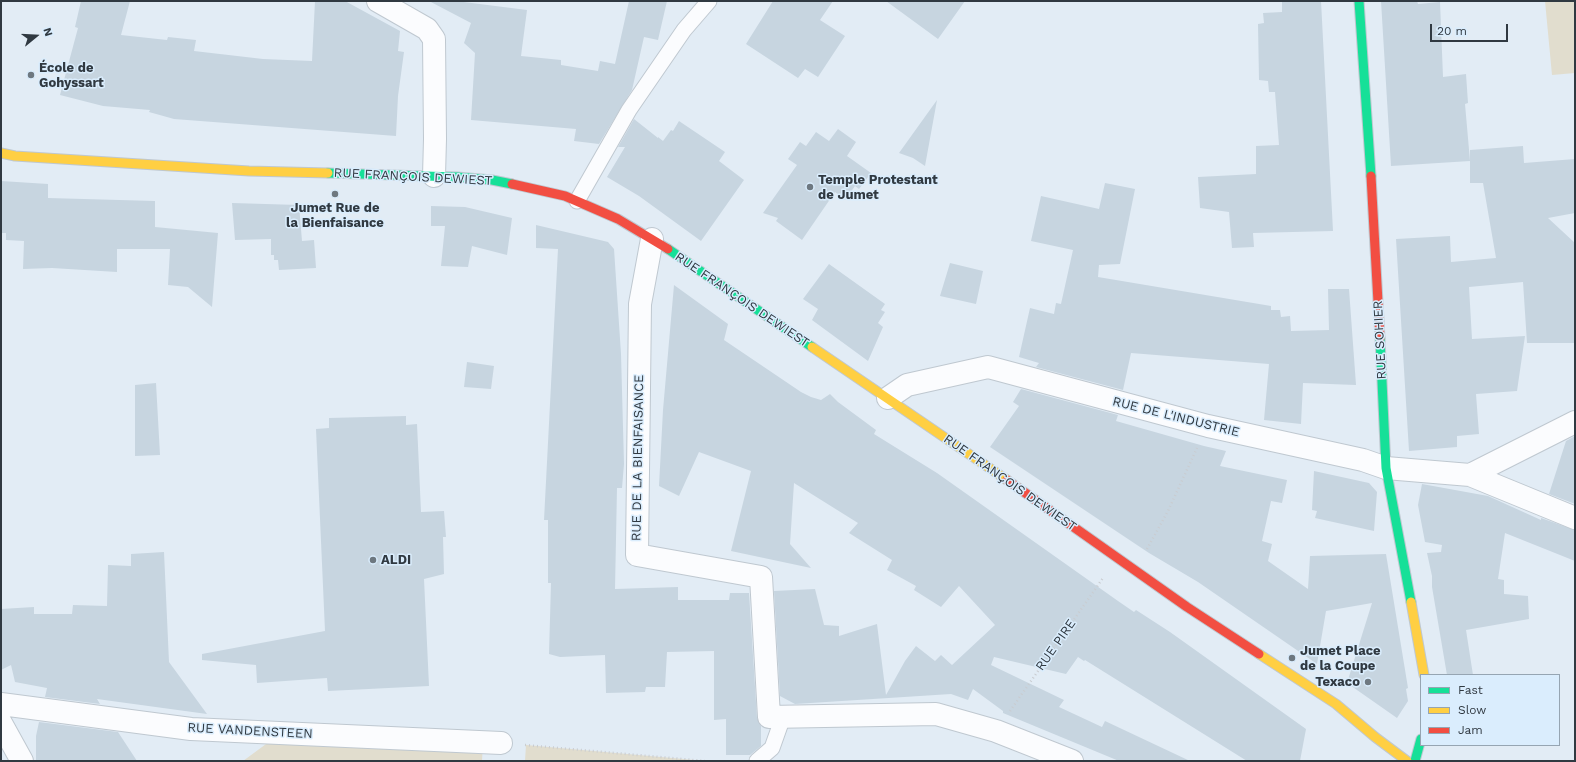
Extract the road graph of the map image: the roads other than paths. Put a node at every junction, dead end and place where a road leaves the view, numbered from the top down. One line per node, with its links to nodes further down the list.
1 (378, 1): 5 (street)
2 (709, 1): 6 (lane)
3 (1359, 1): 10 (street, RUE SOHIER)
4 (1, 153): 5 (street, RUE FRANÇOIS DEWIEST)
5 (434, 176): 6 (street, RUE FRANÇOIS DEWIEST)
6 (577, 201): 7 (street, RUE FRANÇOIS DEWIEST)
7 (652, 239): 8 (street, RUE FRANÇOIS DEWIEST); 15 (street, RUE DE LA BIENFAISANCE)
8 (888, 398): 10 (street, RUE DE L'INDUSTRIE); 22 (street, RUE FRANÇOIS DEWIEST)
9 (1575, 422): 11 (street)
10 (1386, 468): 11 (street, RUE DE L'INDUSTRIE); 13 (street, RUE SOHIER)
11 (1470, 475): 12 (street, RUE DE L'INDUSTRIE)
12 (1575, 518)
13 (1424, 674)
14 (1, 704): 17 (street, RUE VANDENSTEEN)
15 (783, 717): 20 (lane); 21 (street, RUE DE LA BIENFAISANCE)
16 (1, 723): 19 (street)
17 (501, 744)
18 (1420, 744): 23 (street)
19 (22, 761)
20 (758, 761)
21 (1072, 761)
22 (1407, 761)
23 (1415, 761)

